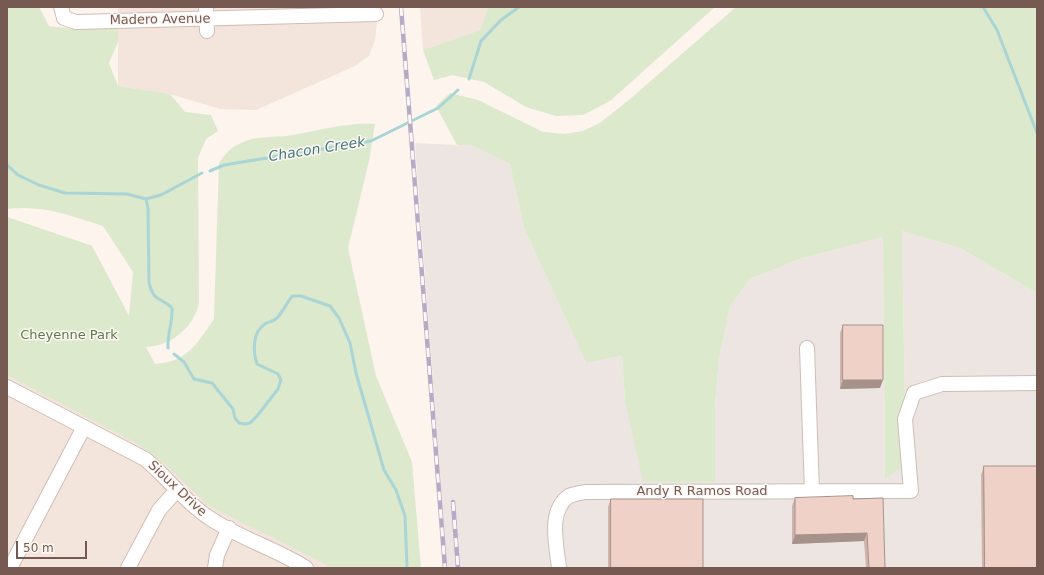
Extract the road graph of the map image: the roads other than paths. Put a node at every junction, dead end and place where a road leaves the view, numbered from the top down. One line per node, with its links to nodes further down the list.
1 (63, 12): 3 (street, Madero Avenue)
2 (376, 14): 3 (street, Madero Avenue)
3 (206, 19)
4 (807, 348): 9 (street)
5 (1037, 383): 9 (street, Andy R Ramos Road)
6 (7, 387): 7 (street, Sioux Drive)
7 (84, 427): 8 (street, Sioux Drive); 11 (street)
8 (177, 490): 10 (street, Sioux Drive); 12 (street)
9 (812, 492): 15 (street, Andy R Ramos Road)
10 (228, 528): 13 (street); 14 (street, Sioux Drive)
11 (10, 568)
12 (128, 568)
13 (215, 568)
14 (306, 568)
15 (559, 568)

